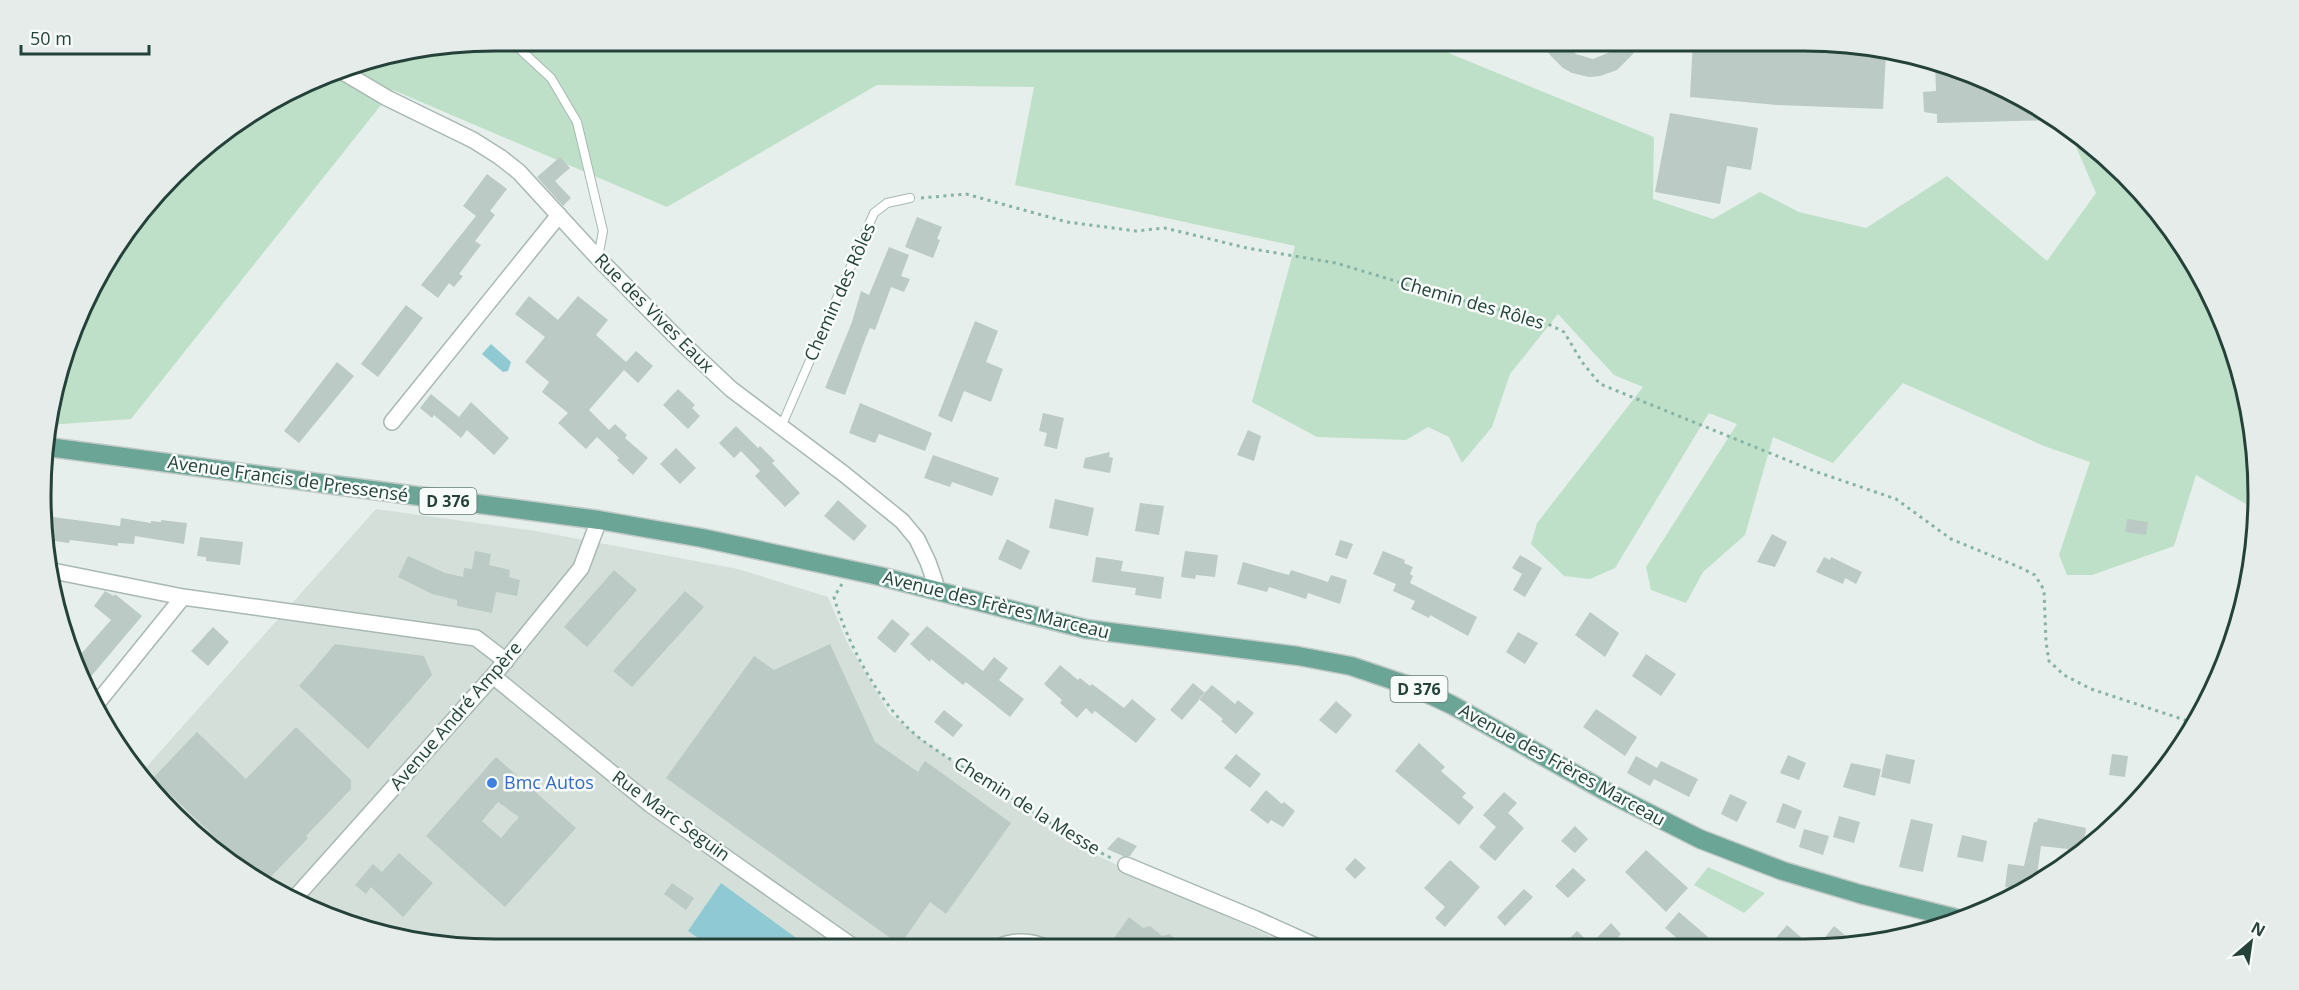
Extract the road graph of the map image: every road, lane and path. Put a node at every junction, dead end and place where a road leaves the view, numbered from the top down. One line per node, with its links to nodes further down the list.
1 (523, 51): 5 (lane)
2 (350, 76): 4 (street, Rue des Vives Eaux)
3 (910, 198): 7 (lane, Chemin des Rôles); 17 (path, Chemin des Rôles)
4 (559, 215): 5 (street, Rue des Vives Eaux); 6 (street)
5 (598, 258): 7 (street, Rue des Vives Eaux)
6 (392, 422)
7 (781, 427): 12 (street, Rue des Vives Eaux)
8 (54, 448): 9 (main road, Avenue Francis de Pressensé / D 376)
9 (599, 520): 10 (main road, Avenue Francis de Pressensé / D 376); 14 (street, Avenue André Ampère)
10 (846, 569): 12 (main road, Avenue des Frères Marceau / D 376); 18 (path, Chemin de la Messe)
11 (58, 572): 13 (street)
12 (934, 591): 20 (main road, Avenue des Frères Marceau / D 376)
13 (183, 597): 14 (street); 16 (street)
14 (506, 661): 15 (street, Avenue André Ampère)
15 (493, 676): 19 (street, Avenue André Ampère); 21 (street, Rue Marc Seguin)
16 (101, 699)
17 (2187, 721)
18 (1126, 865): 22 (street)
19 (299, 893)
20 (1945, 916)
21 (842, 939)
22 (1301, 939)

